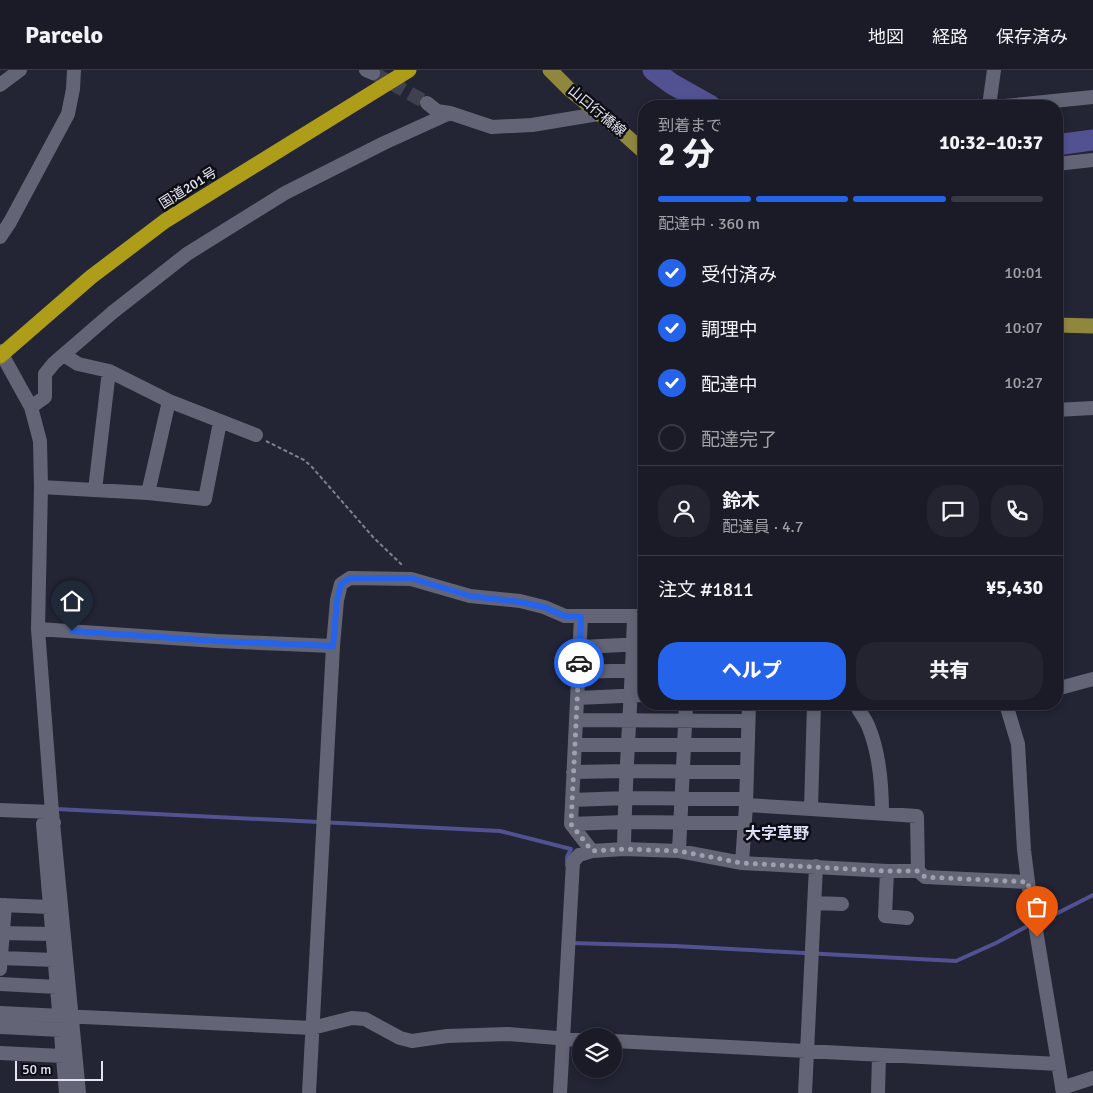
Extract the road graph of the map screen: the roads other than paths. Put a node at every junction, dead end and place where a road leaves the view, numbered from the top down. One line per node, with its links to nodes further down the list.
1 (74, 70): 14 (street)
2 (410, 70): 18 (highway, 国道201号)
3 (550, 70): 10 (main road, 山口行橋線)
4 (994, 70): 6 (street)
5 (1093, 96): 7 (street)
6 (990, 100)
7 (1057, 100)
8 (427, 103): 9 (street)
9 (450, 113): 10 (street); 19 (street)
10 (598, 114): 11 (main road, 山口行橋線)
11 (638, 146)
12 (1093, 160): 13 (street)
13 (1063, 163)
14 (5, 219): 15 (street)
15 (0, 237)
16 (1063, 325): 17 (main road)
17 (1093, 326)
18 (0, 354): 22 (street)
19 (64, 355): 20 (street); 22 (street)
20 (109, 371): 21 (street); 28 (street)
21 (169, 401): 25 (street); 29 (street)
22 (31, 407): 27 (street)
23 (1093, 408): 24 (street)
24 (1063, 410)
25 (220, 422): 26 (street); 29 (street)
26 (256, 435)
27 (41, 487): 28 (street); 32 (street)
28 (95, 490): 29 (street)
29 (148, 493)
30 (638, 616): 31 (street)
31 (581, 617): 34 (street); 35 (street)
32 (38, 629): 34 (street); 68 (street)
33 (638, 644): 35 (street)
34 (333, 646): 96 (street)
35 (580, 646): 37 (street)
36 (638, 670): 37 (street)
37 (578, 672): 42 (street)
38 (1093, 679): 40 (street)
39 (638, 682): 41 (street)
40 (1063, 686)
41 (637, 695): 42 (street); 51 (street)
42 (577, 698): 50 (street)
43 (686, 710): 49 (street)
44 (741, 710): 52 (street)
45 (749, 710): 64 (street)
46 (814, 710): 65 (street)
47 (859, 710): 67 (street)
48 (1009, 710): 81 (street)
49 (685, 719): 51 (street); 52 (street); 54 (street)
50 (576, 720): 51 (street); 55 (street)
51 (630, 720): 53 (street)
52 (741, 721): 56 (street)
53 (629, 744): 54 (street); 55 (street); 57 (street)
54 (684, 744): 56 (street); 58 (street)
55 (574, 745): 59 (street)
56 (740, 745): 60 (street)
57 (627, 771): 58 (street); 59 (street); 61 (street)
58 (683, 771): 60 (street); 62 (street)
59 (573, 772): 63 (street)
60 (739, 772): 64 (street)
61 (626, 798): 62 (street); 63 (street); 69 (street)
62 (681, 798): 64 (street); 70 (street)
63 (572, 800): 72 (street)
64 (742, 802): 65 (street); 71 (street); 77 (street)
65 (811, 809): 67 (street)
66 (0, 810): 68 (street)
67 (882, 814): 80 (street)
68 (53, 818): 85 (street); 94 (street)
69 (624, 822): 70 (street); 72 (street); 74 (street)
70 (680, 822): 71 (street); 76 (street)
71 (737, 823): 73 (street)
72 (571, 824): 75 (street)
73 (736, 844)
74 (624, 849): 75 (street); 76 (street)
75 (592, 851): 98 (street)
76 (679, 851): 77 (street)
77 (742, 863): 78 (street)
78 (816, 866): 79 (street); 82 (street)
79 (887, 871): 80 (street); 86 (street)
80 (918, 871): 81 (street)
81 (1028, 882): 105 (street)
82 (814, 903): 83 (street); 101 (street)
83 (842, 904)
84 (3, 905): 85 (street); 87 (street)
85 (50, 907): 88 (street)
86 (907, 918)
87 (2, 933): 88 (street); 90 (street)
88 (52, 934): 89 (street)
89 (55, 960): 90 (street); 92 (street)
90 (1, 964)
91 (0, 984): 92 (street)
92 (57, 987): 94 (street)
93 (0, 1012): 94 (street)
94 (66, 1016): 96 (street); 97 (street); 109 (street)
95 (0, 1027): 97 (street)
96 (312, 1028): 98 (street); 110 (street)
97 (61, 1030): 104 (street)
98 (562, 1039): 99 (street); 111 (street)
99 (572, 1040)
100 (622, 1041): 101 (street)
101 (806, 1051): 103 (street); 112 (street)
102 (0, 1053): 104 (street)
103 (879, 1055): 105 (street); 113 (street)
104 (63, 1056): 108 (street)
105 (1058, 1064): 107 (street)
106 (1093, 1078): 107 (street)
107 (1063, 1091)
108 (66, 1093)
109 (79, 1093)
110 (309, 1093)
111 (560, 1093)
112 (805, 1093)
113 (878, 1093)

